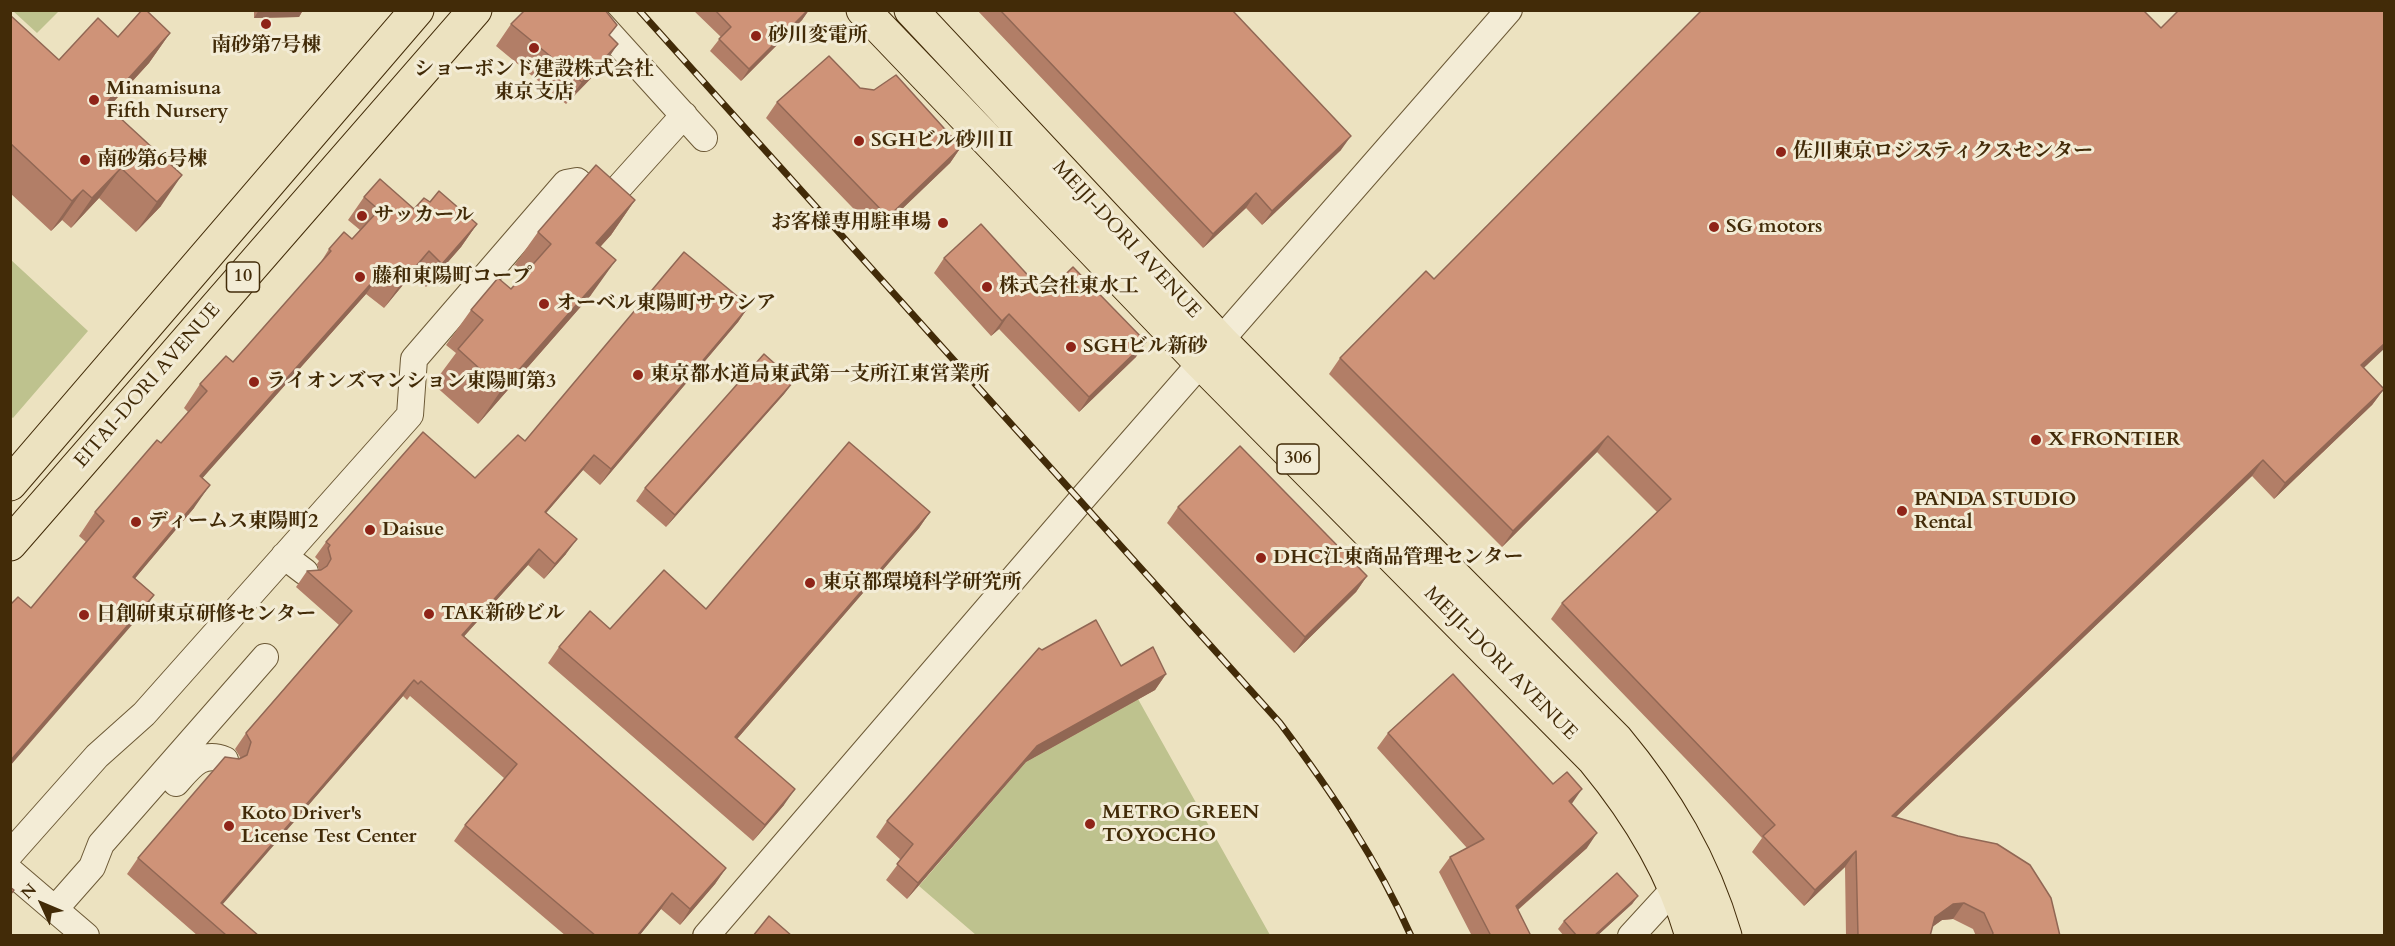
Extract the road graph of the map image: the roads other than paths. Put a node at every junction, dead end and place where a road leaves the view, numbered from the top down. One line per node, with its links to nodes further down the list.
1 (417, 10): 10 (main road, EITAI-DORI AVENUE / 10)
2 (475, 10): 11 (main road, EITAI-DORI AVENUE / 10)
3 (588, 10): 7 (street)
4 (863, 10): 9 (main road, MEIJI-DORI AVENUE / 306)
5 (911, 10): 9 (main road, MEIJI-DORI AVENUE / 306)
6 (1509, 10): 9 (street)
7 (684, 116): 8 (street); 12 (street)
8 (704, 138)
9 (1211, 352): 19 (main road, MEIJI-DORI AVENUE / 306); 22 (street); 25 (main road, MEIJI-DORI AVENUE / 306)
10 (10, 484)
11 (10, 544)
12 (284, 556): 13 (street); 17 (street)
13 (305, 572)
14 (265, 657): 16 (street)
15 (225, 760): 16 (street)
16 (120, 822): 20 (street)
17 (10, 854)
18 (10, 871): 20 (street)
19 (1675, 888): 23 (street); 24 (main road, MEIJI-DORI AVENUE / 306)
20 (54, 909): 21 (street)
21 (86, 936)
22 (706, 936)
23 (1631, 936)
24 (1692, 936)
25 (1725, 936)

